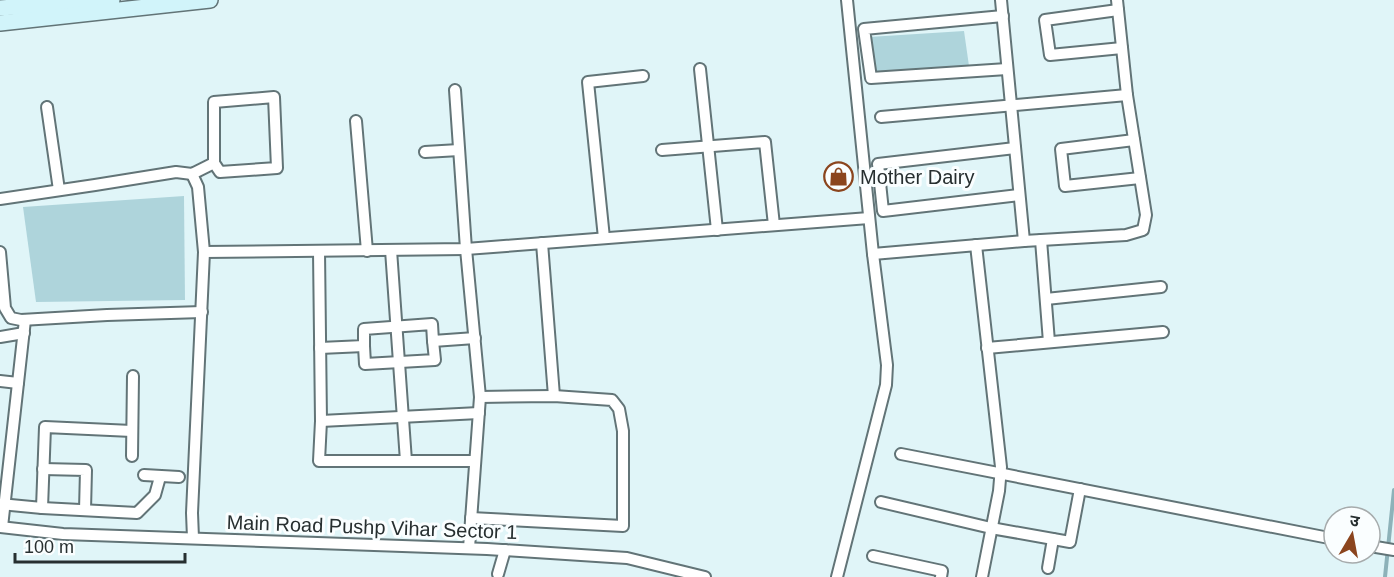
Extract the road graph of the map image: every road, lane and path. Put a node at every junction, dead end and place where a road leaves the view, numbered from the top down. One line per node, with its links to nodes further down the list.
1 (112, 0): 7 (street)
2 (210, 0): 7 (street)
3 (847, 0): 32 (street)
4 (1001, 0): 8 (street)
5 (1117, 5): 10 (street); 10 (street)
6 (0, 8): 7 (street)
7 (70, 10): 9 (street)
8 (1003, 15): 12 (street); 12 (street)
9 (0, 23)
10 (1122, 48): 15 (street)
11 (700, 69): 21 (street)
12 (1007, 69): 16 (street)
13 (643, 76): 35 (street)
14 (455, 90): 23 (street)
15 (1127, 95): 16 (street); 20 (street)
16 (1011, 105): 18 (street); 22 (street)
17 (46, 107): 29 (street)
18 (880, 117)
19 (356, 121): 41 (street)
20 (1134, 140): 28 (street); 28 (street)
21 (708, 147): 24 (street); 33 (street); 34 (street)
22 (1015, 148): 30 (street); 30 (street)
23 (459, 150): 25 (street); 40 (street)
24 (662, 150)
25 (425, 152)
26 (214, 164): 26 (street); 27 (street)
27 (192, 174): 29 (street); 45 (street)
28 (1140, 178): 36 (street)
29 (59, 190): 31 (street)
30 (1019, 195): 37 (street)
31 (0, 198)
32 (869, 218): 33 (street); 46 (street)
33 (774, 225): 34 (street)
34 (717, 230): 35 (street)
35 (604, 238): 38 (street)
36 (1041, 240): 37 (street); 48 (street)
37 (1024, 241): 39 (street)
38 (542, 243): 40 (street); 65 (street)
39 (976, 245): 46 (street); 60 (street)
40 (466, 249): 42 (street); 55 (street)
41 (367, 250): 42 (street); 43 (street)
42 (391, 250): 51 (street)
43 (319, 251): 45 (street); 59 (street)
44 (0, 252): 50 (street)
45 (204, 252): 49 (street)
46 (873, 254): 99 (street)
47 (1161, 287): 48 (street)
48 (1046, 299): 57 (street)
49 (202, 312): 50 (street); 91 (street)
50 (25, 320): 53 (street)
51 (396, 327): 56 (street); 58 (street); 61 (street)
52 (1163, 332): 57 (street)
53 (24, 333): 54 (street); 64 (street)
54 (0, 336)
55 (475, 338): 56 (street); 66 (street)
56 (433, 341): 61 (street)
57 (1049, 342): 60 (street)
58 (364, 346): 59 (street); 61 (street)
59 (320, 348): 69 (street)
60 (987, 348): 78 (street)
61 (399, 363): 68 (street)
62 (133, 376): 70 (street)
63 (0, 381): 64 (street)
64 (18, 383): 72 (street)
65 (554, 396): 66 (street); 87 (street)
66 (480, 397): 67 (street)
67 (479, 413): 68 (street); 76 (street)
68 (404, 418): 69 (street); 75 (street)
69 (321, 421): 75 (street)
70 (132, 430): 74 (street); 77 (street)
71 (0, 437): 72 (street)
72 (12, 439): 84 (street)
73 (901, 454): 78 (street)
74 (132, 456)
75 (406, 461): 76 (street)
76 (475, 461): 87 (street)
77 (43, 469): 85 (street); 86 (street)
78 (1000, 473): 82 (street); 89 (street)
79 (144, 475): 80 (street)
80 (160, 477): 81 (street); 86 (street)
81 (179, 477)
82 (1080, 489): 90 (street); 92 (street)
83 (881, 502): 89 (street)
84 (2, 505): 85 (street); 88 (street)
85 (42, 508): 86 (street)
86 (85, 510)
87 (471, 518): 93 (street)
88 (1, 527): 91 (street, Main Road Pushp Vihar Sector 1)
89 (992, 528): 92 (street); 101 (street)
90 (1322, 537)
91 (193, 538): 93 (street, Main Road Pushp Vihar Sector 1)
92 (1053, 539): 96 (street)
93 (469, 548): 94 (street, Main Road Pushp Vihar Sector 1)
94 (505, 550): 97 (street); 98 (street, Main Road Pushp Vihar Sector 1)
95 (873, 556): 100 (street)
96 (1048, 568)
97 (498, 574)
98 (705, 577)
99 (837, 577)
100 (941, 577)
101 (982, 577)

